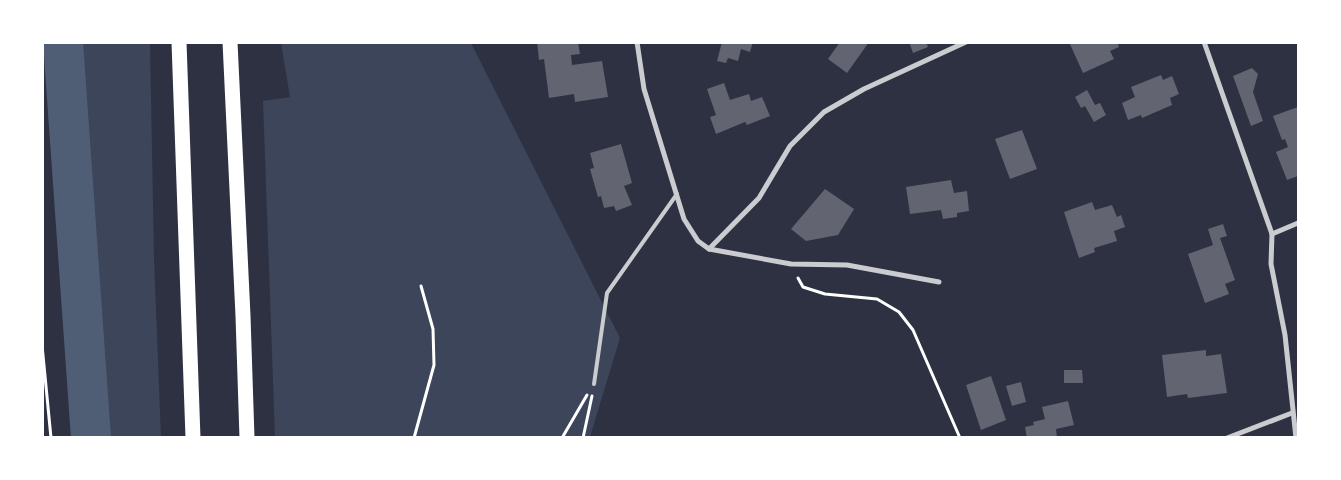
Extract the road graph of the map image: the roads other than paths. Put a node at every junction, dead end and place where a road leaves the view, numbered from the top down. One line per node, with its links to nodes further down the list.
1 (179, 42): 13 (highway)
2 (230, 42): 14 (highway)
3 (637, 42): 6 (street)
4 (966, 42): 9 (street)
5 (1204, 42): 8 (street)
6 (677, 194): 9 (street); 11 (lane)
7 (1298, 223): 8 (street)
8 (1272, 234): 12 (street)
9 (709, 249): 10 (street)
10 (939, 282)
11 (594, 384)
12 (1292, 413): 15 (street); 16 (street)
13 (193, 438)
14 (247, 438)
15 (1227, 438)
16 (1296, 438)

